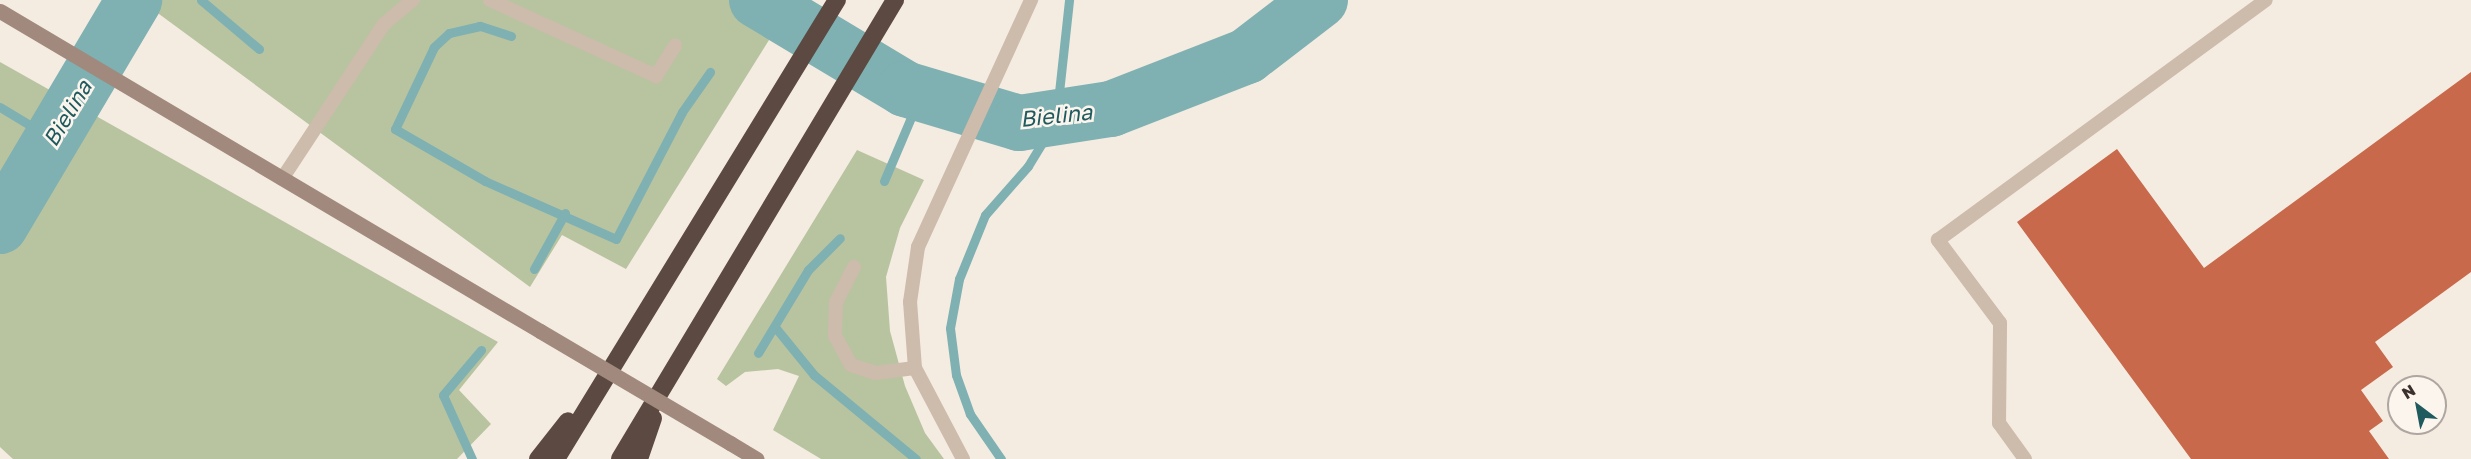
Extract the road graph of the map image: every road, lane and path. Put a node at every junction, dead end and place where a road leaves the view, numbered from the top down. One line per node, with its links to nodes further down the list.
1 (413, 0): 9 (lane)
2 (490, 0): 8 (lane)
3 (837, 0): 11 (highway)
4 (895, 0): 13 (highway)
5 (1031, 0): 12 (lane)
6 (2265, 0): 20 (lane)
7 (0, 11): 9 (main road)
8 (675, 45)
9 (282, 179): 18 (main road, bridge)
10 (854, 267): 12 (lane)
11 (615, 361): 14 (highway); 15 (highway)
12 (915, 368): 19 (lane)
13 (663, 386): 16 (highway); 17 (highway)
14 (538, 459)
15 (556, 459)
16 (620, 459)
17 (639, 459)
18 (757, 459)
19 (963, 459)
20 (2025, 459)

